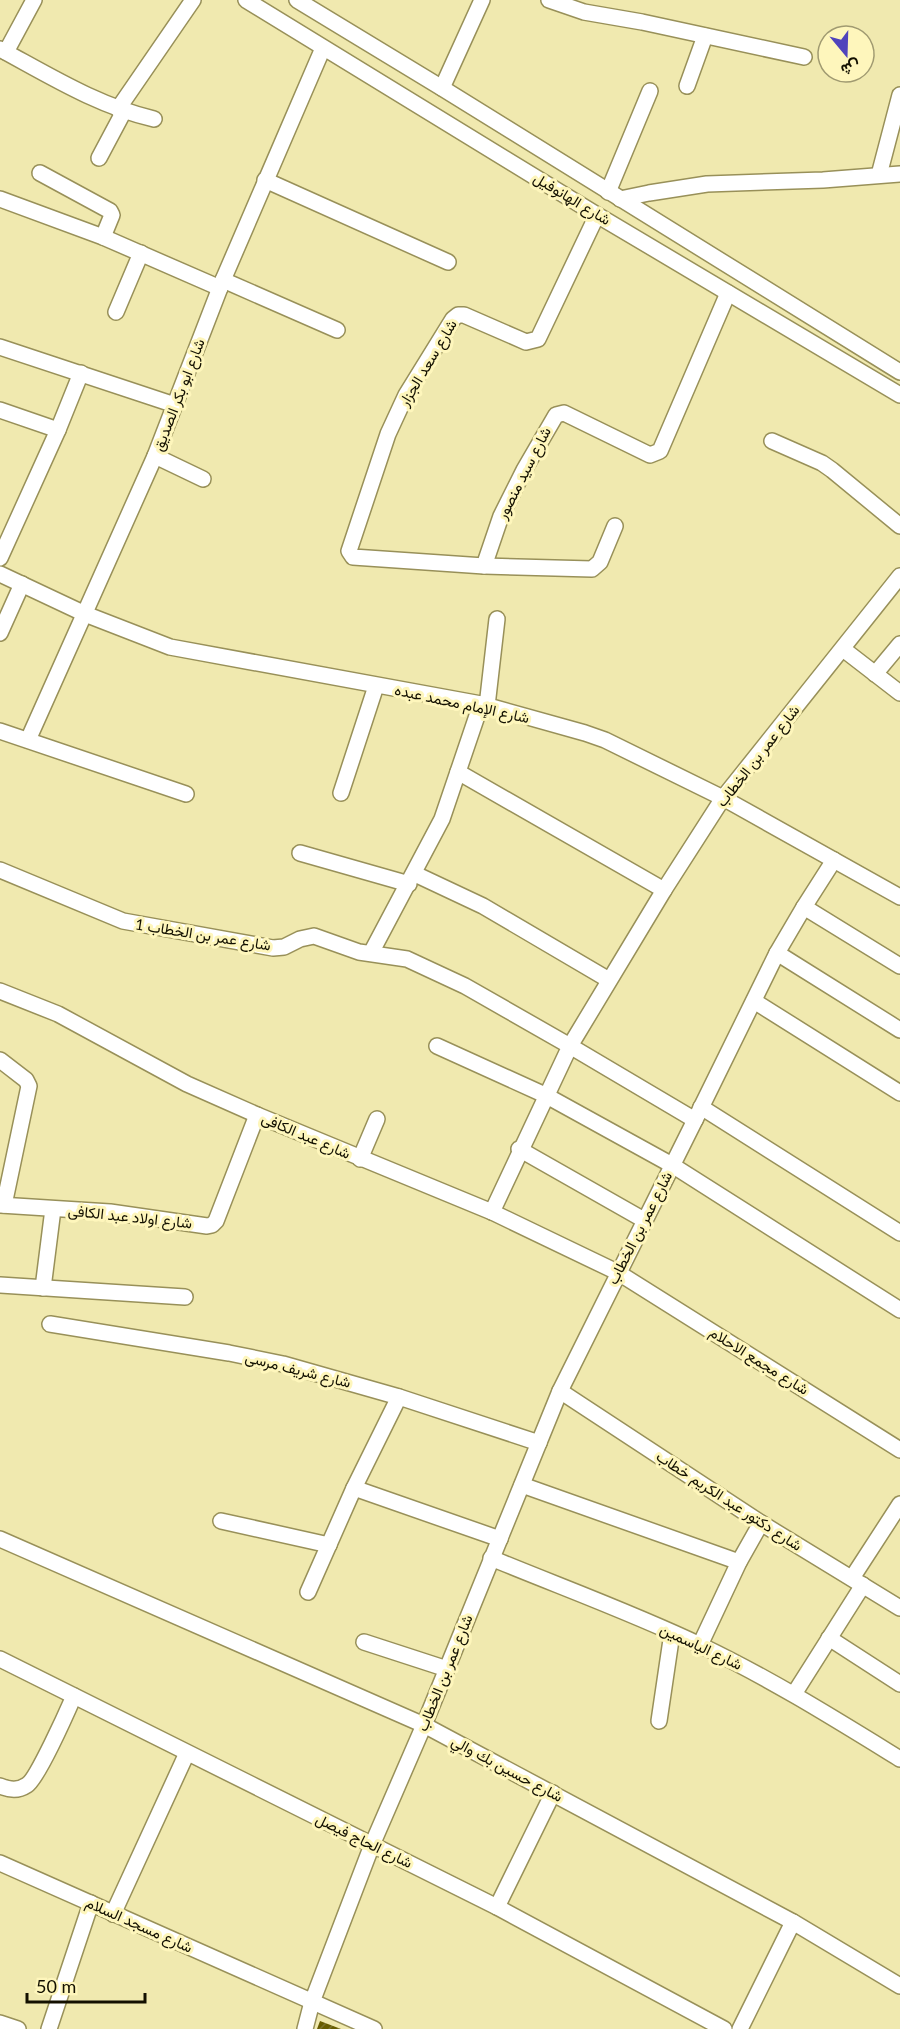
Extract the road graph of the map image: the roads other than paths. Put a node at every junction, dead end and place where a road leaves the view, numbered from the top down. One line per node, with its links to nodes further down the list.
1 (34, 0): 10 (street)
2 (193, 0): 16 (street)
3 (246, 0): 9 (street, شارع الهانوفيل)
4 (297, 0): 7 (street, شارع الهانوفيل)
5 (482, 0): 13 (street)
6 (549, 0): 8 (street)
7 (315, 5): 13 (street, شارع الهانوفيل)
8 (705, 36): 11 (street); 12 (street)
9 (323, 48): 22 (street, شارع ابو بكر الصديق); 25 (street, شارع الهانوفيل)
10 (3, 51): 16 (street)
11 (804, 57)
12 (687, 87)
13 (442, 88): 23 (street, شارع الهانوفيل)
14 (650, 91): 23 (street)
15 (900, 95): 21 (street)
16 (121, 110): 17 (street); 18 (street)
17 (154, 118)
18 (99, 158)
19 (40, 173): 26 (street)
20 (900, 174): 21 (street)
21 (879, 175): 23 (street)
22 (265, 180): 28 (street); 29 (street, شارع ابو بكر الصديق)
23 (614, 196): 34 (street, شارع الهانوفيل)
24 (0, 199): 26 (street)
25 (597, 215): 30 (street, شارع الهانوفيل); 46 (street, شارع سعد الجزار)
26 (104, 237): 27 (street)
27 (141, 253): 29 (street); 31 (street)
28 (448, 262)
29 (221, 284): 32 (street); 37 (street, شارع ابو بكر الصديق)
30 (729, 293): 36 (street, شارع الهانوفيل); 46 (street, شارع سيد منصور)
31 (116, 312)
32 (337, 330)
33 (0, 347): 35 (street)
34 (900, 372)
35 (81, 373): 37 (street); 39 (street)
36 (900, 395)
37 (175, 405): 41 (street, شارع ابو بكر الصديق)
38 (0, 410): 39 (street)
39 (58, 430): 45 (street)
40 (772, 441): 44 (street)
41 (155, 456): 42 (street); 50 (street, شارع ابو بكر الصديق)
42 (203, 478)
43 (615, 526): 46 (street)
44 (900, 526)
45 (0, 558)
46 (484, 566)
47 (0, 574): 49 (street, شارع الإمام محمد عبده)
48 (900, 576): 54 (street, شارع عمر بن الخطاب)
49 (22, 584): 50 (street, شارع الإمام محمد عبده); 52 (street)
50 (85, 614): 56 (street, شارع الإمام محمد عبده); 60 (street, شارع ابو بكر الصديق)
51 (497, 619): 58 (street)
52 (0, 633)
53 (900, 644): 55 (street)
54 (843, 649): 55 (street); 64 (street, شارع عمر بن الخطاب)
55 (875, 674): 57 (street)
56 (376, 686): 58 (street, شارع الإمام محمد عبده); 63 (street)
57 (900, 693)
58 (484, 705): 61 (street); 64 (street, شارع الإمام محمد عبده)
59 (0, 731): 60 (street)
60 (28, 740): 62 (street)
61 (458, 771): 68 (street); 69 (street)
62 (186, 794)
63 (340, 794)
64 (723, 798): 66 (street, شارع الإمام محمد عبده); 69 (street, شارع عمر بن الخطاب)
65 (300, 853): 68 (street)
66 (834, 860): 70 (street, شارع الإمام محمد عبده); 71 (street, شارع عمر بن الخطاب)
67 (0, 870): 73 (street, شارع عمر بن الخطاب 1)
68 (412, 879): 73 (street); 75 (street)
69 (664, 890): 75 (street, شارع عمر بن الخطاب)
70 (900, 897)
71 (804, 907): 72 (street, شارع عمر بن الخطاب); 74 (street)
72 (777, 953): 77 (street, شارع عمر بن الخطاب); 78 (street)
73 (371, 954): 80 (street, شارع عمر بن الخطاب 1)
74 (900, 966)
75 (609, 980): 80 (street, شارع عمر بن الخطاب)
76 (0, 991): 85 (street, شارع عبد الكافى)
77 (754, 1001): 82 (street); 84 (street, شارع عمر بن الخطاب)
78 (900, 1030)
79 (437, 1046): 83 (street)
80 (570, 1046): 83 (street, شارع عمر بن الخطاب); 84 (street)
81 (0, 1060): 90 (street)
82 (900, 1093)
83 (545, 1095): 87 (street, شارع عمر بن الخطاب); 89 (street)
84 (698, 1113): 89 (street, شارع عمر بن الخطاب); 94 (street)
85 (257, 1115): 88 (street, شارع عبد الكافى); 91 (street, شارع اولاد عبد الكافى)
86 (377, 1119): 88 (street)
87 (519, 1149): 92 (street, شارع عمر بن الخطاب); 93 (street)
88 (360, 1159): 92 (street, شارع عبد الكافى)
89 (672, 1165): 93 (street, شارع عمر بن الخطاب); 99 (street)
90 (2, 1205): 91 (street, شارع اولاد عبد الكافى)
91 (53, 1209): 97 (street)
92 (492, 1212): 95 (street, شارع عبد الكافى)
93 (644, 1220): 95 (street, شارع عمر بن الخطاب)
94 (900, 1233)
95 (617, 1272): 101 (street, شارع عمر بن الخطاب); 104 (street, شارع مجمع الاحلام)
96 (0, 1286): 97 (street)
97 (43, 1288): 98 (street)
98 (185, 1297)
99 (900, 1310)
100 (50, 1324): 102 (street, شارع شريف مرسى)
101 (560, 1391): 103 (street, شارع عمر بن الخطاب); 109 (street, شارع دكتور عبد الكريم خطاب)
102 (399, 1397): 103 (street, شارع شريف مرسى); 106 (street)
103 (539, 1443): 105 (street, شارع عمر بن الخطاب)
104 (900, 1450)
105 (522, 1485): 111 (street, شارع عمر بن الخطاب); 114 (street)
106 (354, 1488): 111 (street); 112 (street)
107 (900, 1504): 115 (street)
108 (221, 1521): 112 (street)
109 (761, 1523): 114 (street); 115 (street, شارع دكتور عبد الكريم خطاب)
110 (0, 1539): 128 (street, شارع حسين بك والي)
111 (500, 1539): 113 (street, شارع عمر بن الخطاب)
112 (328, 1545): 116 (street)
113 (491, 1558): 118 (street, شارع الياسمين); 123 (street, شارع عمر بن الخطاب)
114 (739, 1562): 121 (street)
115 (857, 1582): 117 (street, شارع دكتور عبد الكريم خطاب); 119 (street)
116 (308, 1592)
117 (900, 1608)
118 (672, 1633): 121 (street, شارع الياسمين); 127 (street)
119 (829, 1638): 124 (street); 125 (street)
120 (364, 1641): 123 (street)
121 (700, 1645): 125 (street, شارع الياسمين)
122 (0, 1659): 126 (street, شارع الحاج فيصل)
123 (447, 1669): 128 (street, شارع عمر بن الخطاب)
124 (900, 1684)
125 (794, 1694): 130 (street, شارع الياسمين)
126 (74, 1696): 129 (street, شارع الحاج فيصل); 131 (street)
127 (659, 1721)
128 (424, 1725): 132 (street, شارع حسين بك والي); 133 (street, شارع عمر بن الخطاب)
129 (187, 1753): 133 (street, شارع الحاج فيصل); 137 (street)
130 (900, 1759)
131 (0, 1786)
132 (553, 1793): 136 (street); 138 (street, شارع حسين بك والي)
133 (372, 1845): 136 (street, شارع الحاج فيصل); 140 (street, شارع عمر بن الخطاب)
134 (0, 1863): 135 (street, شارع مسجد السلام)
135 (91, 1904): 137 (street, شارع مسجد السلام); 143 (street)
136 (497, 1907): 146 (street, شارع الحاج فيصل)
137 (113, 1914): 140 (street, شارع مسجد السلام)
138 (793, 1922): 139 (street, شارع حسين بك والي); 147 (street)
139 (900, 1986)
140 (312, 2002): 144 (street, شارع عمر بن الخطاب); 145 (street, شارع مسجد السلام)
141 (0, 2024): 142 (street)
142 (18, 2029)
143 (49, 2029)
144 (305, 2029)
145 (374, 2029)
146 (724, 2029)
147 (740, 2029)

